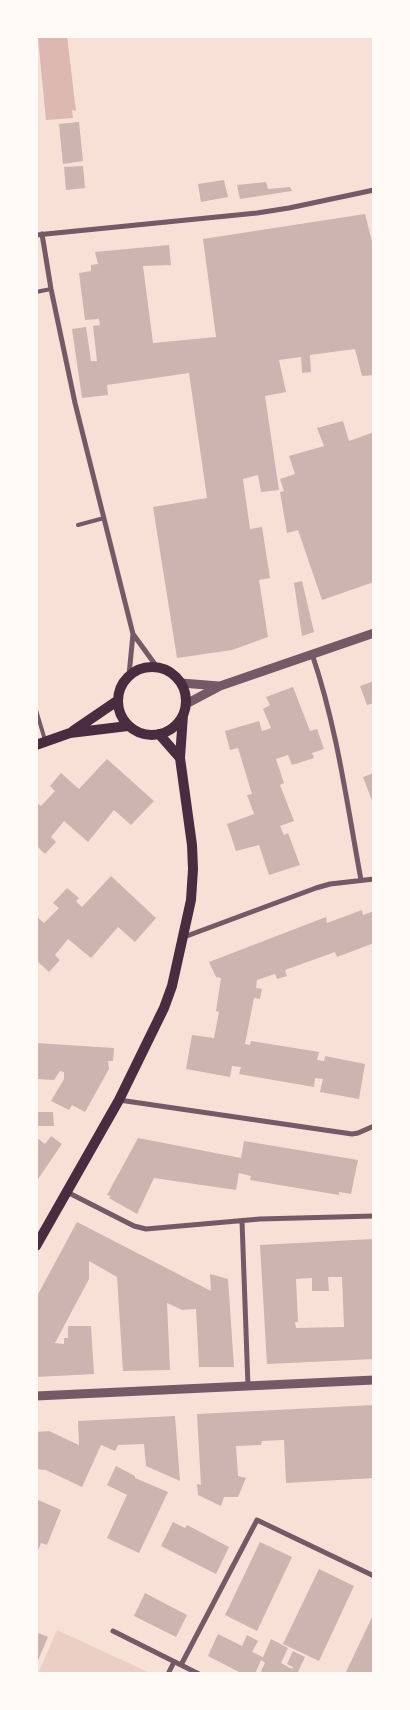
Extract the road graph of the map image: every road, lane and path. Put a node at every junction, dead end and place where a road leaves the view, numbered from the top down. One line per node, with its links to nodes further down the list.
1 (374, 190): 2 (street)
2 (39, 235): 3 (street)
3 (51, 288): 4 (lane); 5 (street)
4 (36, 292)
5 (104, 518): 6 (lane); 8 (street)
6 (78, 525)
7 (374, 632): 9 (street)
8 (133, 634): 10 (street); 11 (street)
9 (312, 654): 13 (street); 24 (street)
10 (157, 667): 11 (main road); 12 (main road)
11 (130, 675): 14 (main road)
12 (181, 683): 13 (street); 15 (main road)
13 (220, 686): 15 (street)
14 (117, 701): 18 (main road); 19 (main road)
15 (186, 704): 17 (main road)
16 (36, 710): 21 (lane)
17 (183, 715): 20 (main road); 22 (main road)
18 (128, 726): 19 (main road); 20 (main road)
19 (70, 733): 21 (main road)
20 (159, 734): 22 (main road)
21 (41, 743)
22 (180, 758): 25 (main road)
23 (374, 879): 24 (street)
24 (361, 880): 25 (street)
25 (184, 937): 26 (main road)
26 (119, 1100): 27 (street); 28 (main road)
27 (374, 1126)
28 (67, 1192): 30 (street); 31 (main road)
29 (374, 1216): 30 (street)
30 (242, 1221): 33 (street)
31 (36, 1246)
32 (374, 1380): 33 (street)
33 (248, 1386): 34 (street)
34 (36, 1396)
35 (374, 1576): 38 (street)
36 (113, 1631): 37 (street)
37 (174, 1662): 38 (street); 39 (street)
38 (181, 1665): 40 (street)
39 (168, 1674)
40 (199, 1674)

